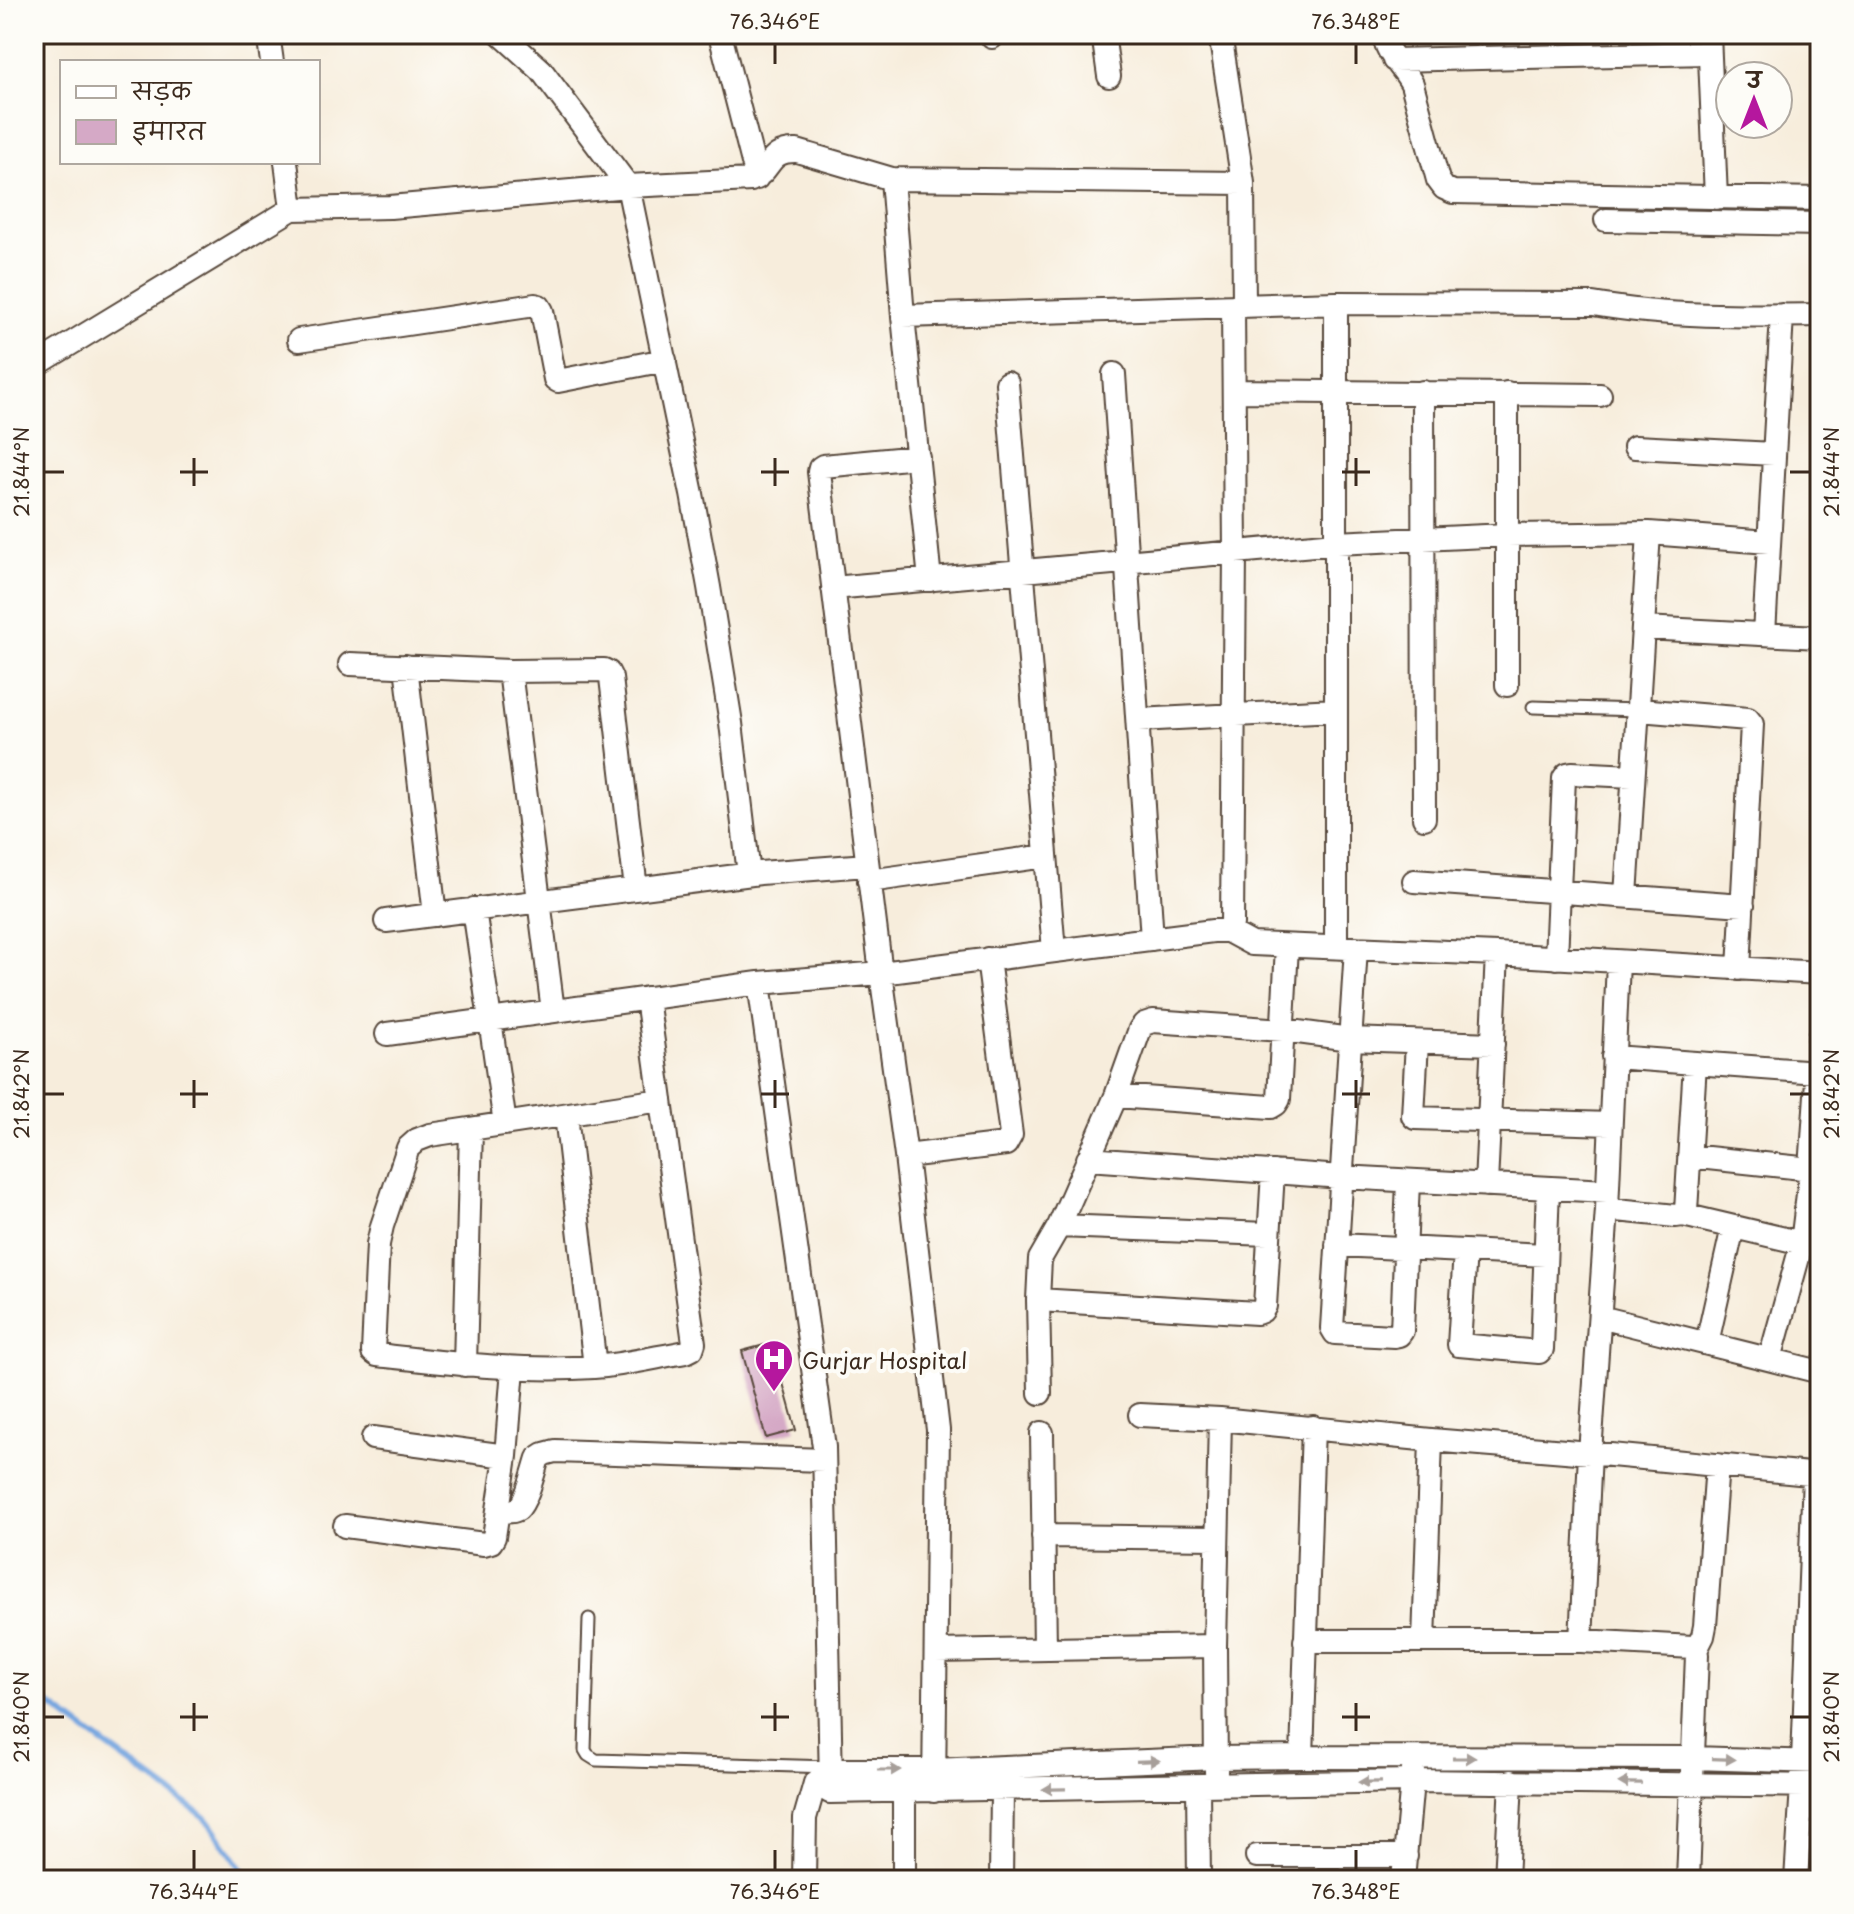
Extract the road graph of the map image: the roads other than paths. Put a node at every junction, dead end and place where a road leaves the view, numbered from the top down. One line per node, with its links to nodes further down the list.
1 (268, 34): 8 (street)
2 (501, 34): 15 (street)
3 (720, 34): 12 (street)
4 (1103, 34): 10 (street)
5 (1220, 34): 14 (street)
6 (1384, 34): 9 (street)
7 (1709, 44): 9 (street); 16 (street)
8 (272, 60)
9 (1394, 60): 16 (street)
10 (1109, 76)
11 (286, 164): 18 (street)
12 (757, 178): 13 (street); 15 (street)
13 (892, 179): 14 (street); 25 (street)
14 (1243, 183): 22 (street)
15 (628, 186): 18 (street); 27 (street)
16 (1716, 198): 17 (street)
17 (1820, 199)
18 (292, 209): 28 (street)
19 (1606, 220): 20 (street)
20 (1820, 224)
21 (1336, 303): 22 (street); 23 (street); 32 (street)
22 (1239, 306): 25 (street); 31 (street)
23 (1782, 315): 24 (street); 37 (street)
24 (1820, 315)
25 (903, 316): 38 (street)
26 (299, 340): 27 (street)
27 (665, 360): 64 (street)
28 (34, 366)
29 (1114, 374): 45 (street)
30 (1007, 383): 46 (street)
31 (1234, 391): 32 (street); 44 (street)
32 (1336, 391): 33 (street); 43 (street)
33 (1423, 392): 34 (street); 41 (street)
34 (1507, 393): 35 (street); 40 (street)
35 (1600, 395)
36 (1635, 447): 37 (street)
37 (1774, 454): 42 (street)
38 (918, 457): 47 (street); 48 (street)
39 (1649, 533): 40 (street); 42 (street); 49 (street)
40 (1507, 535): 41 (street); 55 (street)
41 (1424, 538): 43 (street); 62 (street)
42 (1769, 542): 50 (street)
43 (1336, 543): 44 (street); 57 (street)
44 (1235, 552): 45 (street); 59 (street)
45 (1128, 561): 46 (street); 60 (street)
46 (1023, 571): 47 (street); 63 (street)
47 (930, 580): 48 (street)
48 (833, 588): 65 (street)
49 (1644, 628): 50 (street); 58 (street)
50 (1764, 634): 51 (street)
51 (1820, 637)
52 (350, 664): 53 (street)
53 (406, 666): 54 (street); 73 (street)
54 (510, 671): 67 (street); 70 (street)
55 (1507, 685)
56 (1533, 707): 58 (lane)
57 (1336, 710): 59 (street); 78 (street)
58 (1639, 710): 61 (street); 71 (street)
59 (1234, 716): 60 (street); 75 (street)
60 (1138, 720): 76 (street)
61 (1632, 776): 68 (street); 69 (street)
62 (1424, 818)
63 (1046, 856): 65 (street); 79 (street)
64 (760, 873): 65 (street); 67 (street)
65 (868, 873): 85 (street)
66 (1414, 881): 68 (street)
67 (636, 889): 70 (street)
68 (1559, 891): 69 (street); 81 (street)
69 (1626, 896): 71 (street)
70 (540, 901): 72 (street); 89 (street)
71 (1743, 905): 84 (street)
72 (474, 909): 73 (street); 90 (street)
73 (435, 915): 74 (street)
74 (386, 921)
75 (1234, 934): 76 (street); 77 (street)
76 (1152, 939): 79 (street)
77 (1287, 946): 78 (street); 91 (street)
78 (1346, 948): 80 (street); 94 (street)
79 (1054, 951): 82 (street)
80 (1497, 954): 81 (street); 96 (street)
81 (1556, 958): 83 (street)
82 (988, 959): 85 (street); 107 (street)
83 (1618, 962): 84 (street); 97 (street)
84 (1739, 969): 86 (street)
85 (881, 973): 87 (street); 107 (street)
86 (1820, 973)
87 (759, 983): 88 (street); 143 (street)
88 (647, 998): 89 (street); 101 (street)
89 (553, 1011): 90 (street)
90 (491, 1019): 92 (street); 104 (street)
91 (1283, 1030): 94 (street); 100 (street); 100 (street)
92 (387, 1034)
93 (1820, 1035): 99 (street)
94 (1350, 1039): 95 (street); 112 (street)
95 (1417, 1042): 96 (street); 103 (street)
96 (1493, 1044): 103 (street)
97 (1613, 1057): 98 (street); 105 (street)
98 (1695, 1063): 99 (street); 108 (street)
99 (1818, 1072): 110 (street)
100 (1116, 1096): 109 (street)
101 (661, 1100): 102 (street); 131 (street)
102 (566, 1115): 104 (street); 131 (street)
103 (1490, 1120): 105 (street); 114 (street)
104 (505, 1124): 106 (street)
105 (1610, 1124): 116 (street)
106 (471, 1129): 130 (street); 130 (street)
107 (906, 1156): 157 (street)
108 (1689, 1156): 110 (street); 117 (street)
109 (1088, 1159): 111 (street); 118 (street)
110 (1811, 1169): 121 (street)
111 (1273, 1172): 112 (street); 120 (street)
112 (1342, 1177): 113 (street); 122 (street)
113 (1408, 1181): 114 (street); 123 (street)
114 (1486, 1185): 115 (street)
115 (1548, 1188): 116 (street); 125 (street)
116 (1607, 1200): 117 (street); 127 (street)
117 (1683, 1215): 119 (street)
118 (1059, 1226): 120 (street); 126 (street)
119 (1733, 1227): 121 (street); 128 (street)
120 (1268, 1234): 126 (street)
121 (1802, 1243): 129 (street)
122 (1337, 1245): 123 (street); 123 (street)
123 (1405, 1248): 124 (street)
124 (1465, 1251): 125 (street); 125 (street)
125 (1545, 1255)
126 (1038, 1300): 134 (street)
127 (1600, 1317): 128 (street); 141 (street)
128 (1707, 1343): 129 (street)
129 (1770, 1359): 133 (street)
130 (465, 1365): 132 (street)
131 (595, 1367): 132 (street)
132 (513, 1368): 142 (street)
133 (1820, 1372)
134 (1040, 1393)
135 (1140, 1415): 136 (street)
136 (1220, 1419): 137 (street); 149 (street)
137 (1313, 1427): 140 (street); 151 (street)
138 (1042, 1433): 148 (street)
139 (373, 1438): 142 (street)
140 (1431, 1440): 141 (street); 152 (street)
141 (1590, 1453): 144 (street); 153 (street)
142 (506, 1456): 146 (street)
143 (824, 1460): 146 (street); 163 (street)
144 (1717, 1465): 145 (street); 156 (street)
145 (1817, 1475): 162 (street)
146 (498, 1511): 147 (street)
147 (345, 1526)
148 (1043, 1536): 149 (street); 155 (street)
149 (1217, 1538): 154 (street)
150 (589, 1619): 163 (lane)
151 (1305, 1641): 152 (street); 158 (street)
152 (1424, 1641): 153 (street)
153 (1581, 1641): 156 (street)
154 (1215, 1646): 155 (street); 159 (street)
155 (1045, 1649): 157 (street)
156 (1696, 1650): 161 (street)
157 (936, 1651): 164 (street)
158 (1302, 1757): 159 (street); 160 (street)
159 (1216, 1758): 164 (street, one-way to 159); 168 (street)
160 (1414, 1758): 161 (street, one-way to 161); 165 (street)
161 (1693, 1758): 162 (street, one-way to 162); 167 (street)
162 (1811, 1762): 169 (street)
163 (827, 1778): 164 (street, one-way to 164); 171 (street); 174 (street)
164 (934, 1781): 170 (street); 171 (street)
165 (1413, 1781): 166 (street); 168 (street, one-way to 168); 173 (street)
166 (1511, 1781): 167 (street, one-way to 166); 179 (street)
167 (1692, 1784): 169 (street); 180 (street)
168 (1207, 1785): 170 (street, one-way to 170); 177 (street)
169 (1811, 1786): 181 (street)
170 (1002, 1790): 176 (street)
171 (904, 1792): 175 (street)
172 (1257, 1856): 173 (street)
173 (1406, 1856): 178 (street)
174 (804, 1880)
175 (904, 1880)
176 (1001, 1880)
177 (1199, 1880)
178 (1403, 1880)
179 (1506, 1880)
180 (1688, 1880)
181 (1796, 1880)

